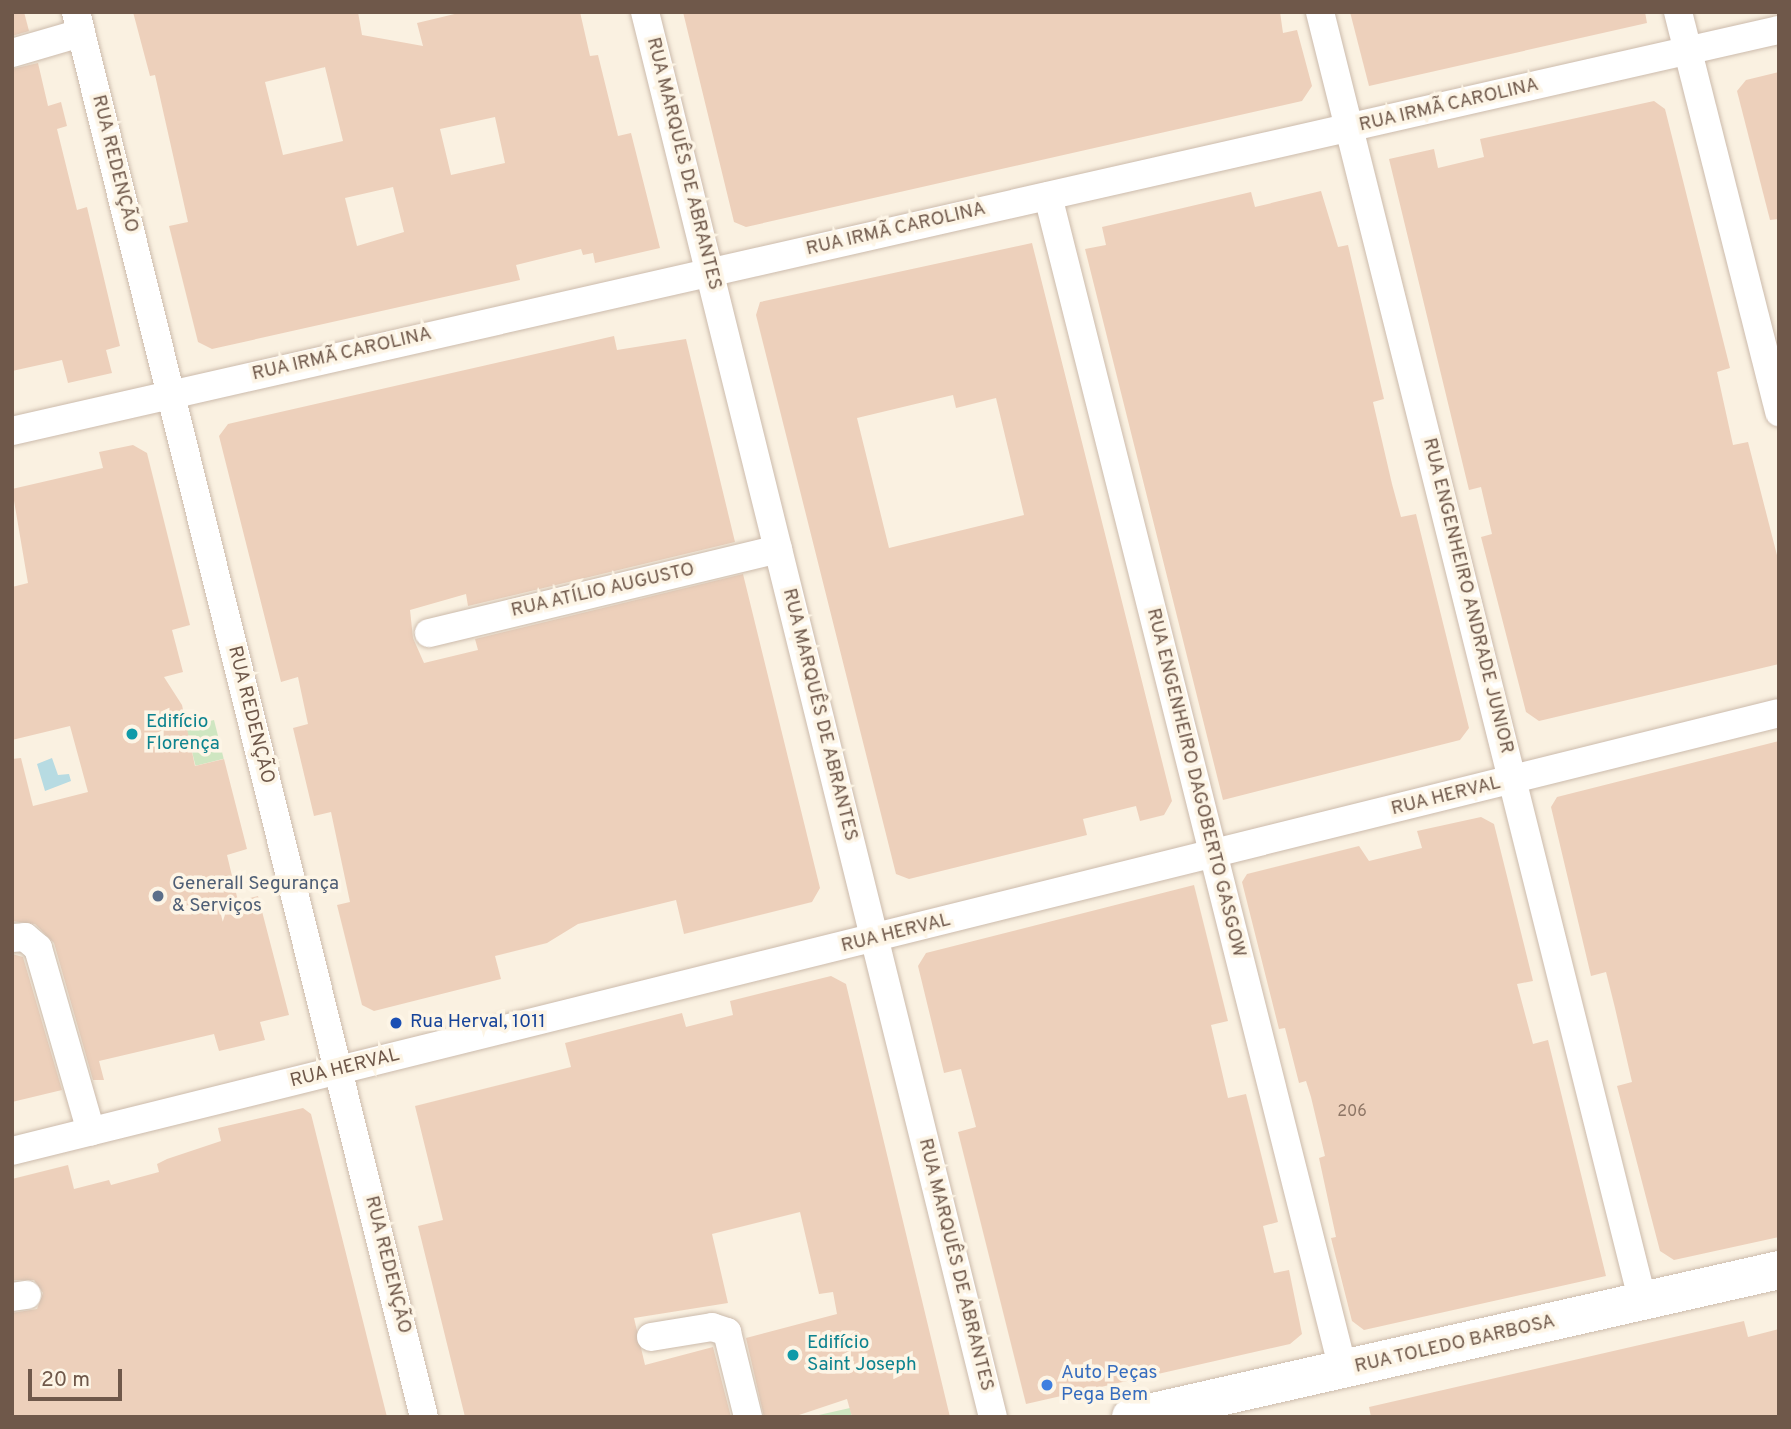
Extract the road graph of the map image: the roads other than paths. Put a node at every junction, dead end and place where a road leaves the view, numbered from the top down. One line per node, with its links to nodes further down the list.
1 (645, 12): 10 (street, RUA MARQUÊS DE ABRANTES)
2 (1320, 12): 8 (street, RUA ENGENHEIRO ANDRADE JUNIOR)
3 (1678, 12): 6 (street)
4 (79, 23): 7 (street); 11 (street, RUA REDENÇÃO)
5 (1779, 30): 6 (street, RUA IRMÃ CAROLINA)
6 (1688, 52): 8 (street, RUA IRMÃ CAROLINA); 12 (street)
7 (12, 53)
8 (1349, 128): 9 (street, RUA IRMÃ CAROLINA); 17 (street, RUA ENGENHEIRO ANDRADE JUNIOR)
9 (1048, 196): 10 (street, RUA IRMÃ CAROLINA); 18 (street, RUA ENGENHEIRO DAGOBERTO GASGOW)
10 (710, 272): 11 (street, RUA IRMÃ CAROLINA); 14 (street, RUA MARQUÊS DE ABRANTES)
11 (171, 394): 13 (street, RUA IRMÃ CAROLINA); 21 (street, RUA REDENÇÃO)
12 (1779, 412)
13 (12, 431)
14 (778, 550): 15 (street, RUA ATÍLIO AUGUSTO); 20 (street, RUA MARQUÊS DE ABRANTES)
15 (429, 633)
16 (1779, 713): 17 (street, RUA HERVAL)
17 (1513, 780): 18 (street, RUA HERVAL); 25 (street, RUA ENGENHEIRO ANDRADE JUNIOR)
18 (1213, 855): 20 (street, RUA HERVAL); 27 (street, RUA ENGENHEIRO DAGOBERTO GASGOW)
19 (12, 938): 22 (street)
20 (875, 940): 21 (street, RUA HERVAL); 30 (street, RUA MARQUÊS DE ABRANTES)
21 (338, 1071): 22 (street, RUA HERVAL); 28 (street, RUA REDENÇÃO)
22 (91, 1132): 23 (street, RUA HERVAL)
23 (12, 1151)
24 (1779, 1270): 25 (street, RUA TOLEDO BARBOSA)
25 (1643, 1303): 27 (street, RUA TOLEDO BARBOSA)
26 (652, 1337): 29 (street)
27 (1343, 1370): 31 (street, RUA TOLEDO BARBOSA)
28 (424, 1417)
29 (748, 1417)
30 (993, 1417)
31 (1131, 1417)

